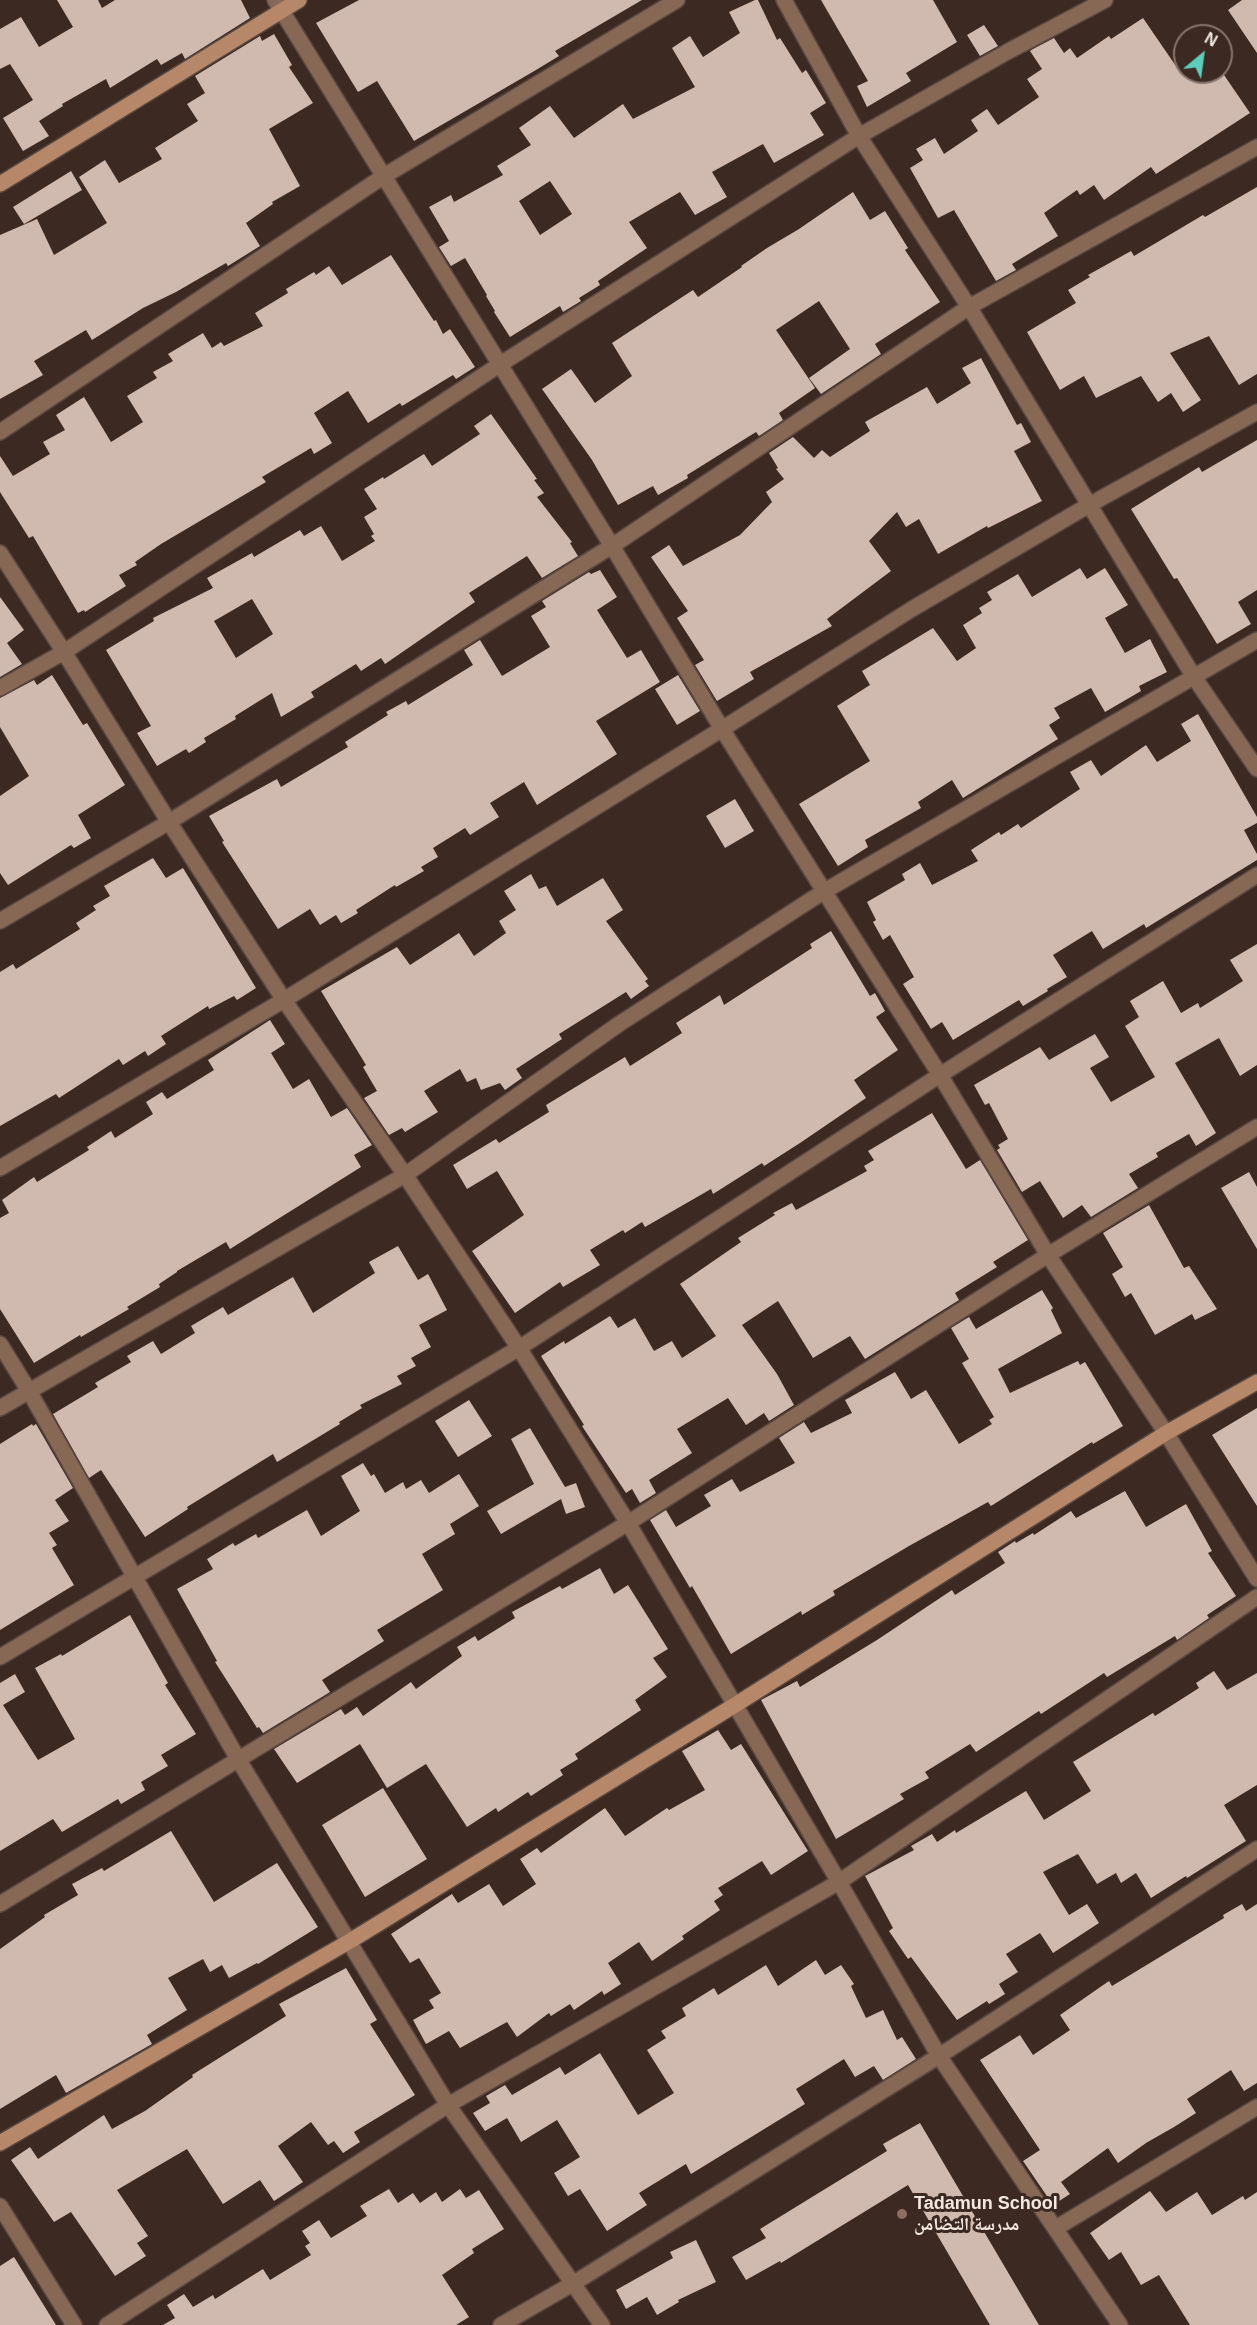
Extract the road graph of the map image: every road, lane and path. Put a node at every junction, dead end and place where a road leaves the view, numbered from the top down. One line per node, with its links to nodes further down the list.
1 (299, 0): 5 (street)
2 (677, 0): 8 (street)
3 (784, 0): 6 (street)
4 (1105, 0): 6 (street)
5 (278, 5): 8 (street); 9 (street)
6 (859, 136): 10 (street); 11 (street)
7 (1257, 147): 10 (street)
8 (384, 176): 11 (street); 13 (street)
9 (0, 184)
10 (969, 307): 14 (street); 15 (street)
11 (500, 365): 15 (street); 18 (street)
12 (1257, 412): 14 (street)
13 (0, 432)
14 (1089, 505): 19 (street); 21 (street)
15 (612, 546): 21 (street); 23 (street)
16 (0, 553): 18 (street)
17 (1257, 640): 19 (street)
18 (64, 652): 20 (street); 23 (street)
19 (1194, 677): 22 (street); 25 (street)
20 (0, 688)
21 (722, 729): 25 (street); 27 (street)
22 (1257, 769)
23 (169, 822): 26 (street); 27 (street)
24 (1257, 875): 28 (street)
25 (823, 892): 28 (street); 31 (street)
26 (0, 921)
27 (284, 1000): 30 (street); 31 (street)
28 (940, 1075): 32 (street); 34 (street)
29 (1257, 1127): 32 (street)
30 (0, 1168)
31 (405, 1175): 34 (street); 36 (street)
32 (1048, 1255): 38 (street); 39 (street)
33 (0, 1344): 36 (street)
34 (519, 1347): 39 (street); 40 (street)
35 (1257, 1382): 38 (street)
36 (29, 1390): 37 (street); 40 (street)
37 (0, 1408)
38 (1166, 1433): 41 (street); 44 (street)
39 (628, 1522): 44 (street); 45 (street)
40 (134, 1576): 43 (street); 45 (street)
41 (1257, 1580)
42 (1257, 1597): 47 (street)
43 (0, 1657)
44 (735, 1705): 47 (street); 49 (street)
45 (238, 1759): 48 (street); 49 (street)
46 (1257, 1850): 50 (street)
47 (839, 1882): 50 (street); 51 (street)
48 (0, 1904)
49 (350, 1941): 51 (street); 53 (street)
50 (939, 2056): 55 (street); 56 (street)
51 (448, 2105): 56 (street); 58 (street)
52 (1257, 2107): 55 (street)
53 (0, 2144)
54 (0, 2206): 57 (street)
55 (1056, 2228): 61 (street)
56 (574, 2283): 59 (street); 60 (street)
57 (75, 2325)
58 (107, 2325)
59 (501, 2325)
60 (602, 2325)
61 (1120, 2325)

